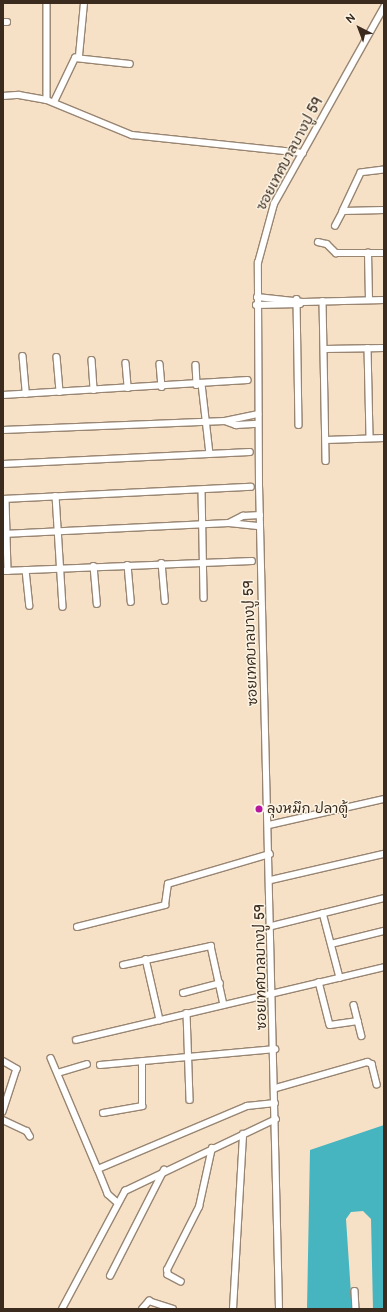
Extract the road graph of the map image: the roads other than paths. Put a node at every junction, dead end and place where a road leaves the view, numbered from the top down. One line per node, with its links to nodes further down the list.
1 (47, 3): 7 (street)
2 (84, 3): 4 (street)
3 (384, 7): 9 (street, ซอยเทศบาลบางปู 59)
4 (79, 56): 5 (street); 8 (street)
5 (130, 64)
6 (3, 96): 7 (street)
7 (47, 100): 8 (street)
8 (54, 102): 9 (street)
9 (303, 153): 17 (street, ซอยเทศบาลบางปู 59)
10 (384, 170): 12 (street)
11 (384, 210): 12 (street)
12 (343, 211): 13 (street)
13 (335, 226)
14 (318, 242): 15 (street)
15 (368, 253): 16 (street); 19 (street)
16 (384, 253)
17 (257, 297): 18 (street); 23 (street, ซอยเทศบาลบางปู 59)
18 (298, 299): 22 (street); 24 (street)
19 (369, 300): 20 (street); 21 (street)
20 (384, 300)
21 (323, 301): 22 (street); 27 (street)
22 (303, 302): 24 (street)
23 (256, 305): 24 (street); 42 (street, ซอยเทศบาลบางปู 59)
24 (298, 306): 46 (street)
25 (368, 348): 26 (street); 27 (street); 48 (street)
26 (384, 348)
27 (325, 349): 50 (street)
28 (23, 356): 40 (street)
29 (57, 357): 39 (street)
30 (92, 360): 38 (street)
31 (126, 363): 37 (street)
32 (160, 364): 36 (street)
33 (196, 365): 35 (street)
34 (248, 380): 35 (street)
35 (200, 384): 36 (street); 43 (street)
36 (162, 386): 37 (street)
37 (128, 388): 38 (street)
38 (94, 390): 39 (street)
39 (60, 392): 40 (street)
40 (26, 394): 41 (street)
41 (3, 395)
42 (258, 414): 44 (street); 45 (street, ซอยเทศบาลบางปู 59)
43 (207, 421): 44 (street); 47 (street); 52 (street)
44 (225, 421): 45 (street)
45 (258, 424): 59 (street, ซอยเทศบาลบางปู 59)
46 (299, 425)
47 (3, 430)
48 (370, 438): 49 (street); 50 (street)
49 (384, 438)
50 (326, 440): 53 (street)
51 (250, 452): 52 (street)
52 (210, 454): 54 (street)
53 (326, 462)
54 (3, 464)
55 (251, 487): 56 (street)
56 (202, 490): 57 (street); 61 (street)
57 (56, 496): 58 (street); 63 (street)
58 (4, 499): 64 (street)
59 (260, 515): 60 (street); 62 (street, ซอยเทศบาลบางปู 59)
60 (229, 523): 61 (street); 62 (street)
61 (202, 524): 63 (street); 67 (street)
62 (260, 526): 80 (street, ซอยเทศบาลบางปู 59)
63 (58, 531): 64 (street); 70 (street)
64 (5, 534): 72 (street)
65 (252, 561): 67 (street)
66 (162, 563): 67 (street); 68 (street); 74 (street)
67 (202, 563): 73 (street)
68 (128, 565): 69 (street); 75 (street)
69 (94, 566): 70 (street); 76 (street)
70 (60, 568): 71 (street); 78 (street)
71 (26, 570): 72 (street); 77 (street)
72 (5, 571)
73 (204, 598)
74 (165, 601)
75 (131, 602)
76 (97, 604)
77 (30, 606)
78 (63, 607)
79 (384, 798): 80 (street)
80 (269, 825): 81 (street, ซอยเทศบาลบางปู 59)
81 (270, 854): 83 (street, ซอยเทศบาลบางปู 59); 87 (street)
82 (384, 854): 83 (street)
83 (271, 880): 86 (street, ซอยเทศบาลบางปู 59)
84 (384, 898): 85 (street)
85 (323, 913): 86 (street); 89 (street)
86 (272, 926): 97 (street, ซอยเทศบาลบางปู 59)
87 (77, 927)
88 (384, 931): 89 (street)
89 (331, 944): 93 (street)
90 (146, 959): 91 (street); 95 (street); 101 (street)
91 (123, 965)
92 (384, 967): 93 (street)
93 (340, 978): 94 (street)
94 (319, 982): 97 (street); 102 (street)
95 (220, 983): 96 (street); 98 (street)
96 (183, 993)
97 (273, 993): 98 (street); 105 (street, ซอยเทศบาลบางปู 59)
98 (224, 1005): 100 (street)
99 (354, 1005): 102 (street)
100 (187, 1013): 101 (street); 107 (street)
101 (160, 1020): 104 (street)
102 (358, 1021): 103 (street)
103 (362, 1036)
104 (76, 1040)
105 (275, 1049): 107 (street); 114 (street, ซอยเทศบาลบางปู 59)
106 (51, 1058): 112 (street)
107 (189, 1059): 109 (street); 115 (street)
108 (3, 1061): 117 (street)
109 (142, 1062): 111 (street); 118 (street)
110 (87, 1064): 112 (street)
111 (100, 1065)
112 (58, 1073): 124 (street)
113 (377, 1084): 114 (street)
114 (276, 1088): 116 (street, ซอยเทศบาลบางปู 59)
115 (190, 1100)
116 (275, 1103): 119 (street, ซอยเทศบาลบางปู 59); 124 (street)
117 (3, 1112)
118 (103, 1113)
119 (276, 1119): 121 (street); 134 (street, ซอยเทศบาลบางปู 59)
120 (3, 1120): 122 (street)
121 (243, 1134): 123 (street); 133 (street)
122 (30, 1136)
123 (212, 1148): 125 (street); 128 (street)
124 (98, 1169): 126 (street)
125 (164, 1170): 126 (street); 127 (street)
126 (117, 1202): 130 (street)
127 (110, 1276)
128 (181, 1282)
129 (355, 1291): 135 (street)
130 (62, 1309)
131 (142, 1309): 132 (street)
132 (173, 1309)
133 (233, 1309)
134 (279, 1309)
135 (356, 1309)

